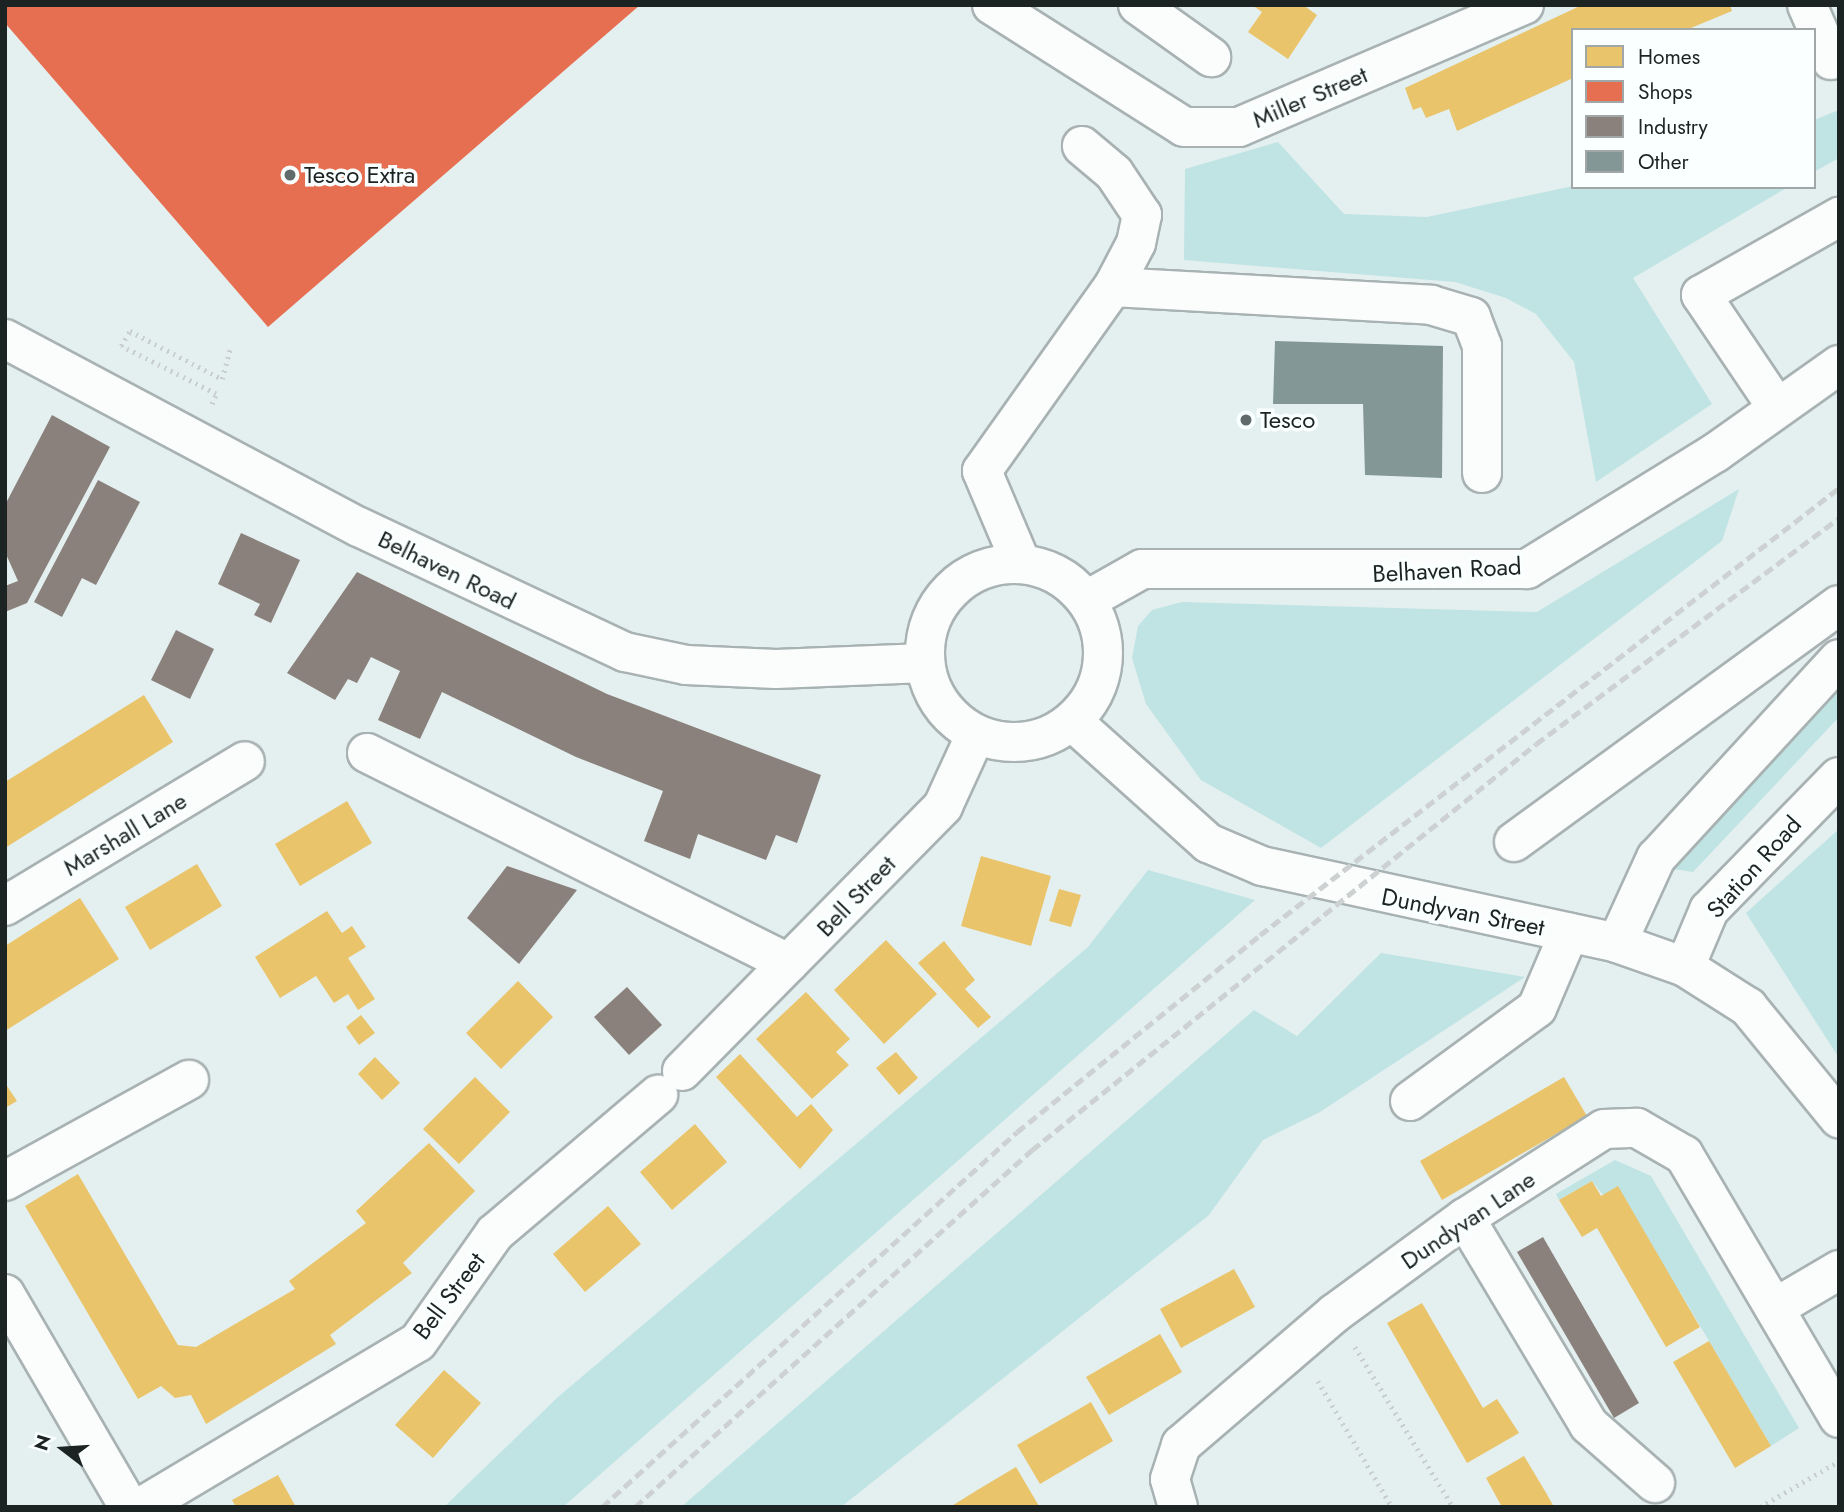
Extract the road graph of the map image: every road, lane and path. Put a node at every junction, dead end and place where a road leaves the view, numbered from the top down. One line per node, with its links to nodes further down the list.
1 (992, 5): 5 (street, Miller Street)
2 (1138, 5): 8 (street)
3 (1524, 5): 5 (street, Miller Street)
4 (1807, 5): 6 (street)
5 (1032, 16)
6 (1816, 28)
7 (1816, 29): 9 (street)
8 (1211, 57)
9 (1828, 61)
10 (1082, 146): 12 (street)
11 (1839, 217): 16 (street)
12 (1113, 286): 18 (street); 19 (street)
13 (5, 339): 17 (street, Belhaven Road)
14 (230, 349): 17 (path)
15 (1839, 365): 16 (street, Belhaven Road)
16 (1776, 406): 20 (street, Belhaven Road)
17 (193, 442): 23 (street, Belhaven Road)
18 (1482, 473)
19 (1021, 564): 20 (street); 23 (street)
20 (1087, 600): 24 (street)
21 (1839, 605): 29 (street)
22 (1839, 659): 32 (street)
23 (925, 663): 25 (street)
24 (1072, 721): 25 (street); 31 (street, Dundyvan Street)
25 (976, 734): 33 (street, Bell Street)
26 (367, 753): 33 (street)
27 (245, 761): 30 (street, Marshall Lane)
28 (1839, 777): 34 (street, Station Road)
29 (1514, 842)
30 (5, 906)
31 (1569, 933): 32 (street, Dundyvan Street); 36 (street)
32 (1617, 943): 34 (street, Dundyvan Street)
33 (789, 963): 49 (street, Bell Street)
34 (1685, 967): 37 (street, Dundyvan Street)
35 (189, 1080): 38 (street)
36 (1410, 1101)
37 (1839, 1118)
38 (5, 1181)
39 (1465, 1218): 42 (street, Dundyvan Lane); 43 (street, Dundyvan Lane); 47 (street)
40 (1839, 1270): 42 (street)
41 (5, 1294): 48 (street)
42 (1778, 1306): 45 (street, Dundyvan Lane)
43 (1335, 1313): 44 (street, Dundyvan Lane); 52 (path)
44 (1297, 1345): 50 (street, Dundyvan Lane); 51 (path)
45 (1839, 1418)
46 (1839, 1461): 53 (path)
47 (1655, 1483)
48 (129, 1507)
49 (141, 1507)
50 (1178, 1507)
51 (1392, 1507)
52 (1453, 1507)
53 (1760, 1507)

